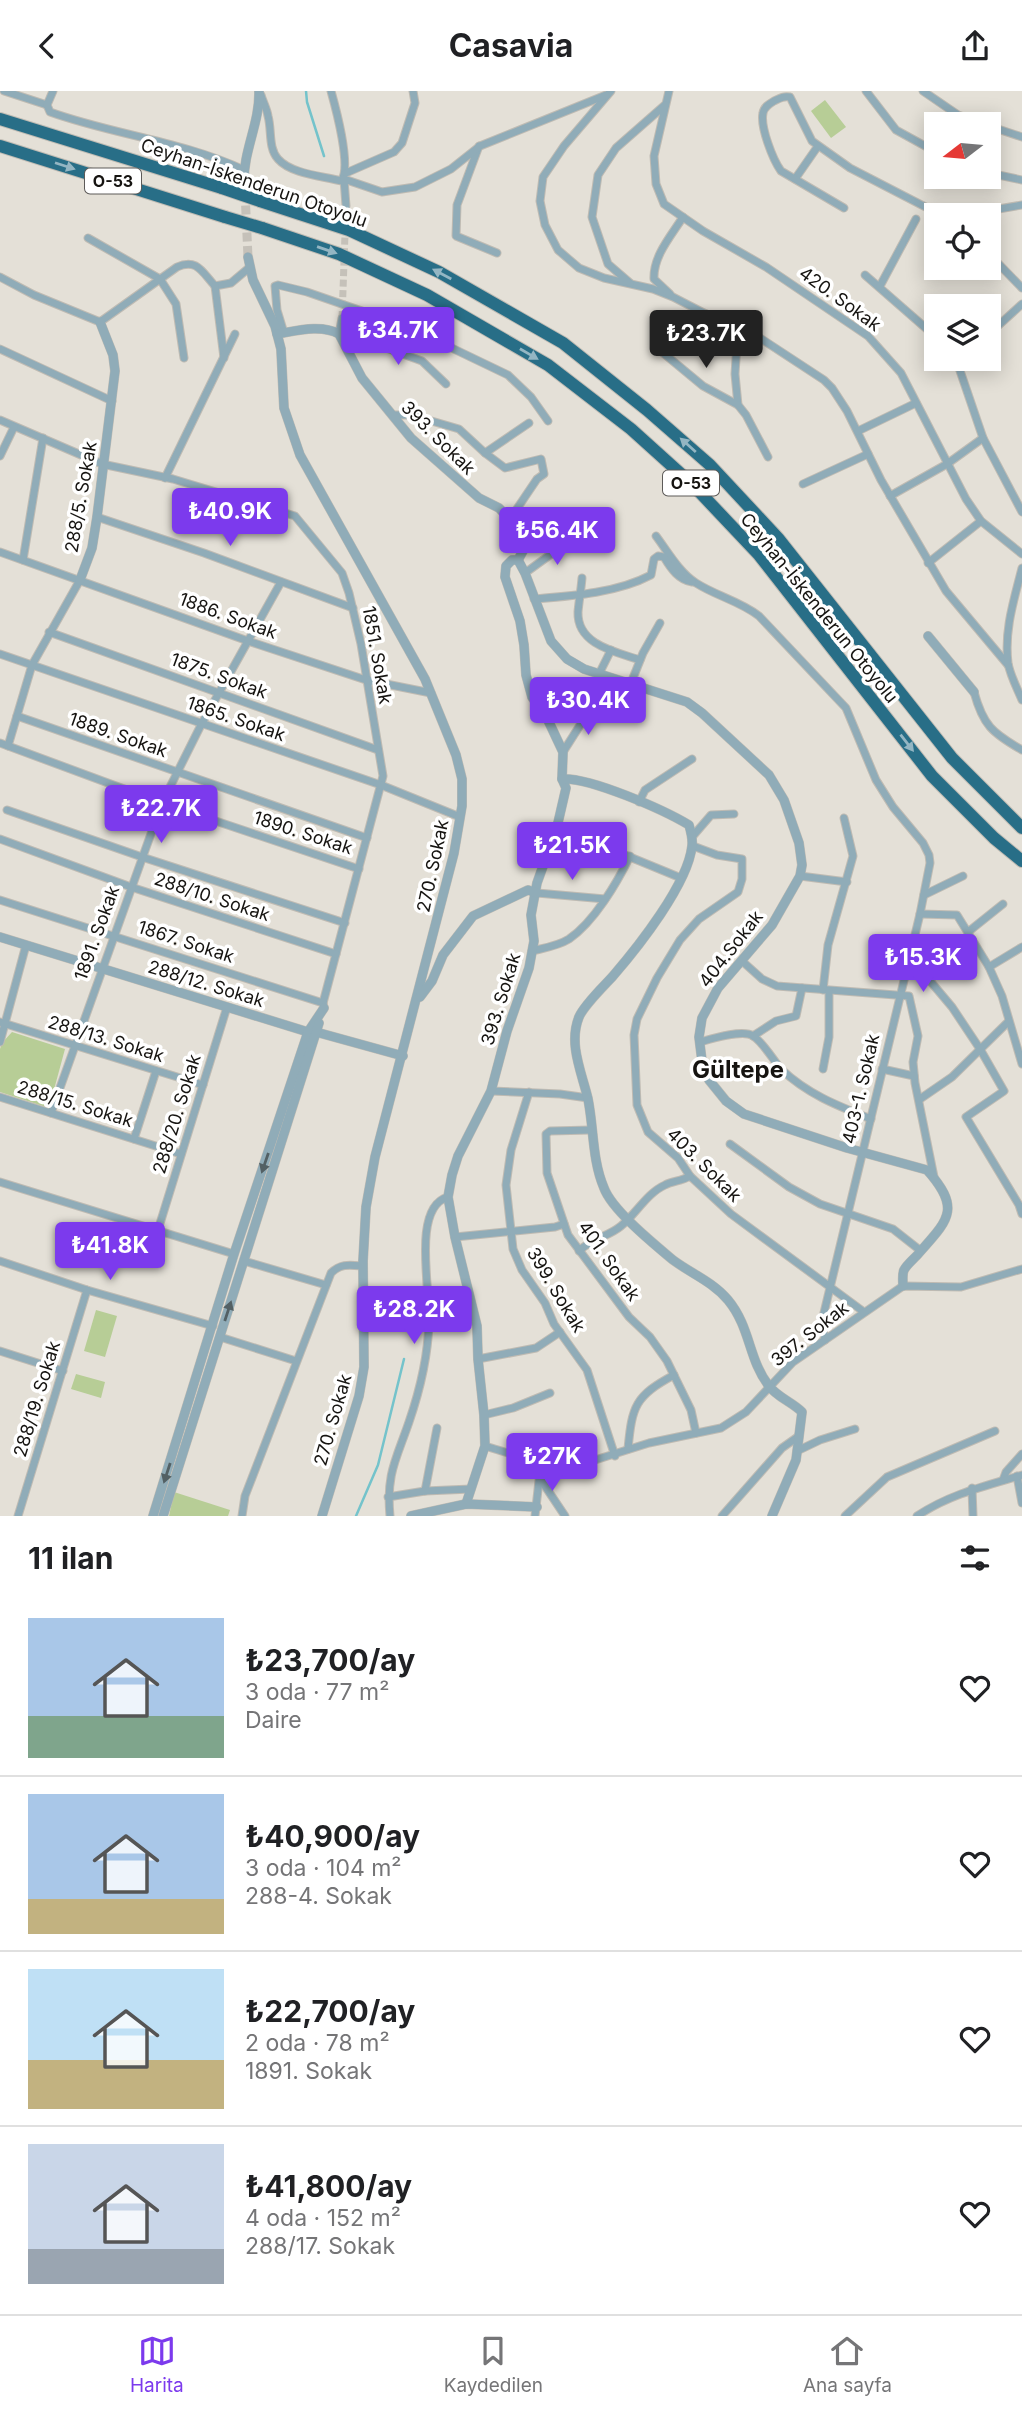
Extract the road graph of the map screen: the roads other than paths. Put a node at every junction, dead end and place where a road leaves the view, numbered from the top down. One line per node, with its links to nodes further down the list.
1 (4, 91): 10 (street)
2 (53, 91): 10 (street)
3 (259, 91): 20 (street); 21 (street)
4 (331, 91): 21 (street)
5 (413, 91): 21 (street)
6 (668, 91): 11 (street, 420. Sokak)
7 (866, 91): 16 (street)
8 (923, 91): 12 (street)
9 (610, 93): 18 (street); 40 (street)
10 (47, 104): 20 (street)
11 (666, 105): 31 (street, 420. Sokak); 40 (street)
12 (954, 112)
13 (0, 119): 134 (highway, Ceyhan-İskenderun Otoyolu / O-53, one-way to 13, bridge)
14 (1001, 131): 15 (street)
15 (1022, 137)
16 (924, 145)
17 (0, 146): 140 (highway, Ceyhan-İskenderun Otoyolu / O-53, one-way to 140, bridge)
18 (480, 146): 21 (street); 34 (street)
19 (818, 146): 23 (street); 23 (street); 28 (street)
20 (244, 170): 25 (street)
21 (345, 176): 27 (street)
22 (1001, 176): 24 (street)
23 (795, 179): 29 (street)
24 (1022, 180)
25 (244, 183)
26 (1022, 205): 30 (street)
27 (346, 206)
28 (924, 206)
29 (844, 208)
30 (1001, 209)
31 (683, 217): 44 (street); 61 (street, 420. Sokak)
32 (916, 219): 42 (street)
33 (88, 238): 39 (street)
34 (497, 253)
35 (249, 262): 41 (street); 51 (street, 270. Sokak)
36 (1001, 266): 43 (street)
37 (865, 275): 42 (street)
38 (0, 277): 47 (street)
39 (160, 279): 41 (street); 47 (street); 56 (street)
40 (632, 285): 44 (street)
41 (215, 286): 57 (street)
42 (880, 286): 49 (street)
43 (1022, 288)
44 (673, 297): 50 (street)
45 (1022, 304): 48 (street)
46 (342, 318): 53 (street)
47 (100, 322): 60 (street, 288/5. Sokak)
48 (1001, 323)
49 (924, 326)
50 (738, 328): 62 (street); 68 (street)
51 (281, 333): 53 (street); 65 (street); 114 (street, 270. Sokak)
52 (235, 334): 57 (street)
53 (341, 337): 59 (street); 63 (street, 393. Sokak)
54 (0, 349): 60 (street)
55 (662, 352): 62 (street)
56 (184, 358)
57 (223, 358): 77 (street)
58 (961, 371): 70 (street)
59 (446, 384)
60 (112, 401): 75 (street, 288/5. Sokak)
61 (916, 403): 68 (street); 76 (street, 420. Sokak)
62 (738, 405): 74 (street)
63 (393, 415): 71 (street); 82 (street, 393. Sokak)
64 (0, 420): 67 (street, 1851. Sokak)
65 (548, 421)
66 (529, 423): 71 (street)
67 (14, 427): 69 (street, 1851. Sokak); 73 (street)
68 (858, 431): 72 (street)
69 (43, 438): 75 (street, 1851. Sokak); 88 (street)
70 (983, 438): 76 (street); 80 (street)
71 (485, 453): 82 (street)
72 (869, 454): 78 (street); 79 (street)
73 (0, 456)
74 (768, 457)
75 (102, 464): 77 (street, 1851. Sokak); 81 (street, 288/5. Sokak)
76 (947, 464): 79 (street); 83 (street, 420. Sokak)
77 (165, 478): 99 (street, 1851. Sokak)
78 (803, 484)
79 (890, 496): 90 (street)
80 (1022, 512)
81 (97, 517): 94 (street, 288/5. Sokak); 95 (street)
82 (510, 519): 89 (street, 393. Sokak)
83 (981, 521): 87 (street, 420. Sokak); 90 (street)
84 (656, 536): 96 (street, 403-1. Sokak)
85 (572, 539): 92 (street)
86 (0, 552): 88 (street, 1886. Sokak)
87 (1022, 554)
88 (23, 560): 94 (street, 1886. Sokak)
89 (518, 560): 92 (street); 122 (street, 393. Sokak)
90 (928, 563): 108 (street)
91 (1022, 568): 108 (street)
92 (525, 573): 98 (street)
93 (582, 578): 97 (street)
94 (80, 580): 101 (street, 288/5. Sokak); 103 (street, 1886. Sokak)
95 (281, 582): 99 (street); 103 (street, 1891. Sokak)
96 (694, 582): 97 (street); 148 (street, 403-1. Sokak)
97 (581, 595): 98 (street); 104 (street)
98 (534, 599): 109 (street)
99 (353, 608): 110 (street, 1851. Sokak)
100 (660, 623): 106 (street)
101 (49, 632): 107 (street, 288/5. Sokak); 113 (street, 1875. Sokak)
102 (928, 636): 112 (street)
103 (248, 641): 110 (street, 1886. Sokak); 113 (street, 1891. Sokak)
104 (611, 650): 106 (street); 109 (street)
105 (0, 654): 107 (street, 1865. Sokak)
106 (640, 660): 111 (street)
107 (32, 665): 117 (street, 288/5. Sokak); 118 (street, 1865. Sokak)
108 (1008, 665): 115 (street)
109 (599, 674): 111 (street)
110 (366, 680): 114 (street, 1886. Sokak); 120 (street, 1851. Sokak)
111 (631, 683): 142 (street)
112 (974, 692): 121 (street)
113 (219, 693): 118 (street, 1891. Sokak); 120 (street, 1875. Sokak)
114 (431, 693): 131 (street, 270. Sokak)
115 (1022, 698)
116 (591, 708): 122 (street)
117 (17, 716): 119 (street, 288/5. Sokak); 124 (street, 1889. Sokak)
118 (201, 725): 124 (street, 1891. Sokak); 126 (street, 1865. Sokak)
119 (4, 745): 128 (street, 1890. Sokak)
120 (378, 750): 126 (street, 1851. Sokak)
121 (1022, 750)
122 (563, 752): 125 (street, 393. Sokak)
123 (692, 759): 127 (street)
124 (177, 772): 128 (street, 1891. Sokak); 135 (street, 1889. Sokak)
125 (562, 779): 127 (street); 133 (street, 393. Sokak)
126 (381, 785): 131 (street, 1865. Sokak); 135 (street, 1851. Sokak)
127 (639, 802): 137 (street)
128 (162, 803): 139 (street, 1891. Sokak); 141 (street, 1890. Sokak)
129 (7, 810): 139 (street)
130 (734, 814): 137 (street)
131 (460, 817): 168 (street, 270. Sokak)
132 (844, 818): 145 (street)
133 (557, 827): 138 (street); 147 (street, 393. Sokak)
134 (1022, 828)
135 (368, 838): 141 (street, 1851. Sokak)
136 (0, 839): 146 (street, 288/10. Sokak)
137 (693, 841): 144 (street); 198 (street, 403. Sokak)
138 (630, 856): 144 (street); 149 (street)
139 (142, 857): 146 (street, 1891. Sokak); 153 (street)
140 (1022, 862)
141 (359, 869): 153 (street, 1851. Sokak)
142 (800, 876): 145 (street); 162 (street, 404.Sokak)
143 (963, 876): 148 (street)
144 (681, 878): 189 (street)
145 (847, 882): 166 (street)
146 (131, 887): 155 (street, 1891. Sokak); 160 (street, 288/10. Sokak)
147 (532, 891): 149 (street); 159 (street, 393. Sokak); 168 (street)
148 (924, 895): 152 (street, 403-1. Sokak)
149 (605, 899): 159 (street)
150 (0, 900): 155 (street, 1867. Sokak)
151 (1003, 904): 154 (street)
152 (920, 914): 154 (street); 161 (street, 403-1. Sokak)
153 (345, 923): 160 (street, 1851. Sokak)
154 (968, 932): 163 (street)
155 (113, 935): 164 (street, 1891. Sokak); 169 (street, 1867. Sokak)
156 (0, 937): 157 (street, 288/12. Sokak)
157 (26, 945): 164 (street, 288/12. Sokak); 172 (street)
158 (1022, 947): 163 (street)
159 (533, 951): 186 (street, 393. Sokak)
160 (336, 954): 169 (street, 1851. Sokak)
161 (909, 956): 167 (street, 403-1. Sokak); 178 (street)
162 (742, 961): 165 (street); 176 (street, 404.Sokak)
163 (989, 967): 171 (street)
164 (101, 968): 170 (street, 288/12. Sokak); 177 (street, 1891. Sokak)
165 (802, 988): 166 (street); 174 (street)
166 (826, 990): 167 (street); 181 (street)
167 (899, 997): 182 (street, 403-1. Sokak); 184 (street)
168 (417, 1002): 179 (street, 270. Sokak)
169 (324, 1006): 173 (street)
170 (227, 1007): 173 (street, 288/12. Sokak); 185 (street, 288/20. Sokak)
171 (1008, 1022): 178 (street); 180 (street)
172 (3, 1023): 175 (street); 177 (street, 288/13. Sokak)
173 (312, 1032): 179 (street, 288/12. Sokak); 212 (street, one-way to 212); 214 (street)
174 (753, 1036): 176 (street); 192 (street)
175 (0, 1042)
176 (700, 1042): 196 (street, 404.Sokak)
177 (74, 1045): 183 (street, 288/13. Sokak); 191 (street, 1891. Sokak)
178 (979, 1049): 190 (street); 201 (street)
179 (403, 1056): 215 (street, 270. Sokak)
180 (1022, 1065)
181 (823, 1069)
182 (882, 1069): 184 (street); 192 (street, 403-1. Sokak)
183 (156, 1071): 185 (street, 288/13. Sokak); 194 (street)
184 (915, 1076): 190 (street)
185 (203, 1085): 197 (street, 288/20. Sokak)
186 (491, 1090): 187 (street); 202 (street, 393. Sokak)
187 (529, 1092): 189 (street); 208 (street, 399. Sokak)
188 (0, 1097): 191 (street, 288/15. Sokak)
189 (587, 1098): 193 (street)
190 (919, 1099): 199 (street)
191 (51, 1113): 194 (street, 288/15. Sokak)
192 (871, 1119): 196 (street, 403-1. Sokak)
193 (591, 1130): 205 (street); 206 (street, 401. Sokak)
194 (134, 1139): 197 (street, 288/15. Sokak)
195 (730, 1144): 204 (street)
196 (863, 1152): 199 (street, 404.Sokak); 204 (street, 403-1. Sokak)
197 (181, 1154): 207 (street, 288/20. Sokak)
198 (690, 1176): 205 (street); 218 (street, 403. Sokak)
199 (934, 1178): 211 (street)
200 (0, 1182): 207 (street)
201 (1019, 1196): 203 (street)
202 (448, 1197): 209 (street, 393. Sokak); 251 (street)
203 (1022, 1214)
204 (849, 1215): 211 (street); 218 (street, 403-1. Sokak)
205 (628, 1219): 210 (street); 231 (street)
206 (564, 1224): 208 (street); 210 (street, 401. Sokak)
207 (158, 1230): 212 (street)
208 (510, 1230): 209 (street); 223 (street, 399. Sokak)
209 (455, 1237): 227 (street, 393. Sokak)
210 (579, 1251): 230 (street, 401. Sokak)
211 (921, 1251): 219 (street)
212 (234, 1254): 222 (street)
213 (0, 1261): 220 (street)
214 (244, 1261): 217 (street); 224 (street, one-way to 214)
215 (363, 1266): 217 (street); 259 (street, 270. Sokak)
216 (1022, 1269): 219 (street)
217 (326, 1285): 228 (street)
218 (831, 1286): 221 (street, 403. Sokak); 225 (street, 403-1. Sokak)
219 (902, 1286): 221 (street, 397. Sokak)
220 (87, 1290): 222 (street); 229 (street, 288/19. Sokak)
221 (864, 1312): 225 (street, 397. Sokak)
222 (213, 1326): 256 (street, one-way to 256)
223 (560, 1332): 227 (street); 243 (street, 399. Sokak)
224 (220, 1337): 228 (street); 257 (street)
225 (824, 1340): 231 (street, 397. Sokak)
226 (0, 1351): 229 (street)
227 (478, 1359): 233 (street, 393. Sokak)
228 (296, 1361): 258 (street)
229 (63, 1371): 255 (street, 288/19. Sokak)
230 (674, 1375): 237 (street, 401. Sokak); 240 (street)
231 (769, 1387): 237 (street, 397. Sokak); 238 (street)
232 (550, 1393): 233 (street)
233 (484, 1415): 239 (street, 393. Sokak)
234 (437, 1428): 250 (street)
235 (855, 1429): 241 (street)
236 (995, 1431): 265 (street)
237 (696, 1433): 240 (street, 397. Sokak)
238 (799, 1436): 241 (street); 263 (street)
239 (485, 1446): 244 (street, 397. Sokak); 249 (street, 393. Sokak)
240 (628, 1449): 243 (street, 397. Sokak)
241 (797, 1451): 264 (street)
242 (1022, 1454): 247 (street)
243 (615, 1456): 244 (street, 397. Sokak)
244 (541, 1463): 246 (street)
245 (1019, 1475): 247 (street); 253 (street)
246 (539, 1477): 254 (street); 262 (street)
247 (1003, 1480): 248 (street)
248 (972, 1488): 266 (street); 267 (street)
249 (471, 1489): 250 (street); 252 (street, 393. Sokak)
250 (425, 1491): 251 (street)
251 (388, 1497): 260 (street)
252 (467, 1503): 254 (street); 261 (street)
253 (1022, 1503)
254 (536, 1512)
255 (18, 1516)
256 (153, 1516)
257 (163, 1516)
258 (242, 1516)
259 (322, 1516)
260 (390, 1516)
261 (411, 1516)
262 (565, 1516)
263 (722, 1516)
264 (772, 1516)
265 (845, 1516)
266 (917, 1516)
267 (972, 1516)

